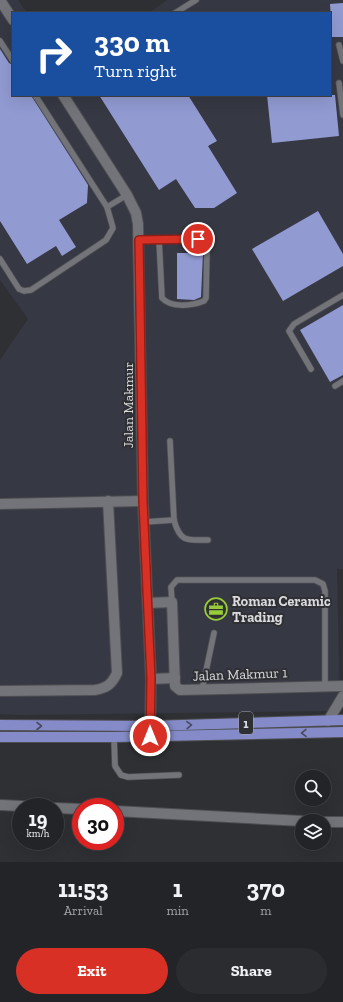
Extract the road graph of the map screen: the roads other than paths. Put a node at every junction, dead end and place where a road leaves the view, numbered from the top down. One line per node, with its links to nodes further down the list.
1 (196, 0): 3 (lane)
2 (3, 1): 4 (street)
3 (177, 12)
4 (12, 18)
5 (0, 41): 7 (lane)
6 (339, 45): 8 (lane)
7 (12, 59)
8 (343, 61)
9 (340, 83): 12 (lane)
10 (36, 96): 14 (lane)
11 (64, 96): 13 (street, Jalan Makmur)
12 (343, 115)
13 (127, 195): 14 (lane); 15 (street, Jalan Makmur)
14 (107, 207): 17 (lane)
15 (139, 240): 16 (lane); 24 (street, Jalan Makmur)
16 (159, 240): 16 (lane)
17 (0, 259)
18 (343, 295): 19 (lane)
19 (311, 368)
20 (343, 381): 21 (lane)
21 (335, 386)
22 (170, 441): 26 (lane)
23 (108, 501): 24 (street); 25 (street); 37 (street)
24 (143, 501): 27 (street, Jalan Makmur)
25 (0, 504)
26 (174, 520): 27 (lane); 28 (lane)
27 (144, 522): 30 (street, Jalan Makmur)
28 (208, 540)
29 (172, 602): 30 (street); 32 (street, Jalan Makmur 1); 34 (lane)
30 (148, 603): 33 (street, Jalan Makmur)
31 (214, 633): 36 (lane)
32 (175, 678): 33 (street); 36 (street, Jalan Makmur 1)
33 (151, 679): 42 (street, Jalan Makmur)
34 (325, 686): 35 (street, Jalan Makmur 1); 36 (street, Jalan Makmur 1)
35 (343, 686)
36 (202, 690)
37 (0, 691)
38 (343, 696): 40 (street)
39 (343, 720): 40 (main road, 1)
40 (328, 721): 42 (main road, 1, one-way to 40)
41 (0, 725): 42 (main road, 1, one-way to 42)
42 (150, 731): 43 (main road, 1, one-way to 42); 45 (main road, 1)
43 (343, 732)
44 (0, 737): 45 (main road, 1)
45 (114, 737): 46 (lane)
46 (179, 775)
47 (0, 805): 48 (street)
48 (12, 806)
49 (124, 811): 50 (street)
50 (295, 821)
51 (331, 822): 52 (street)
52 (343, 822)

